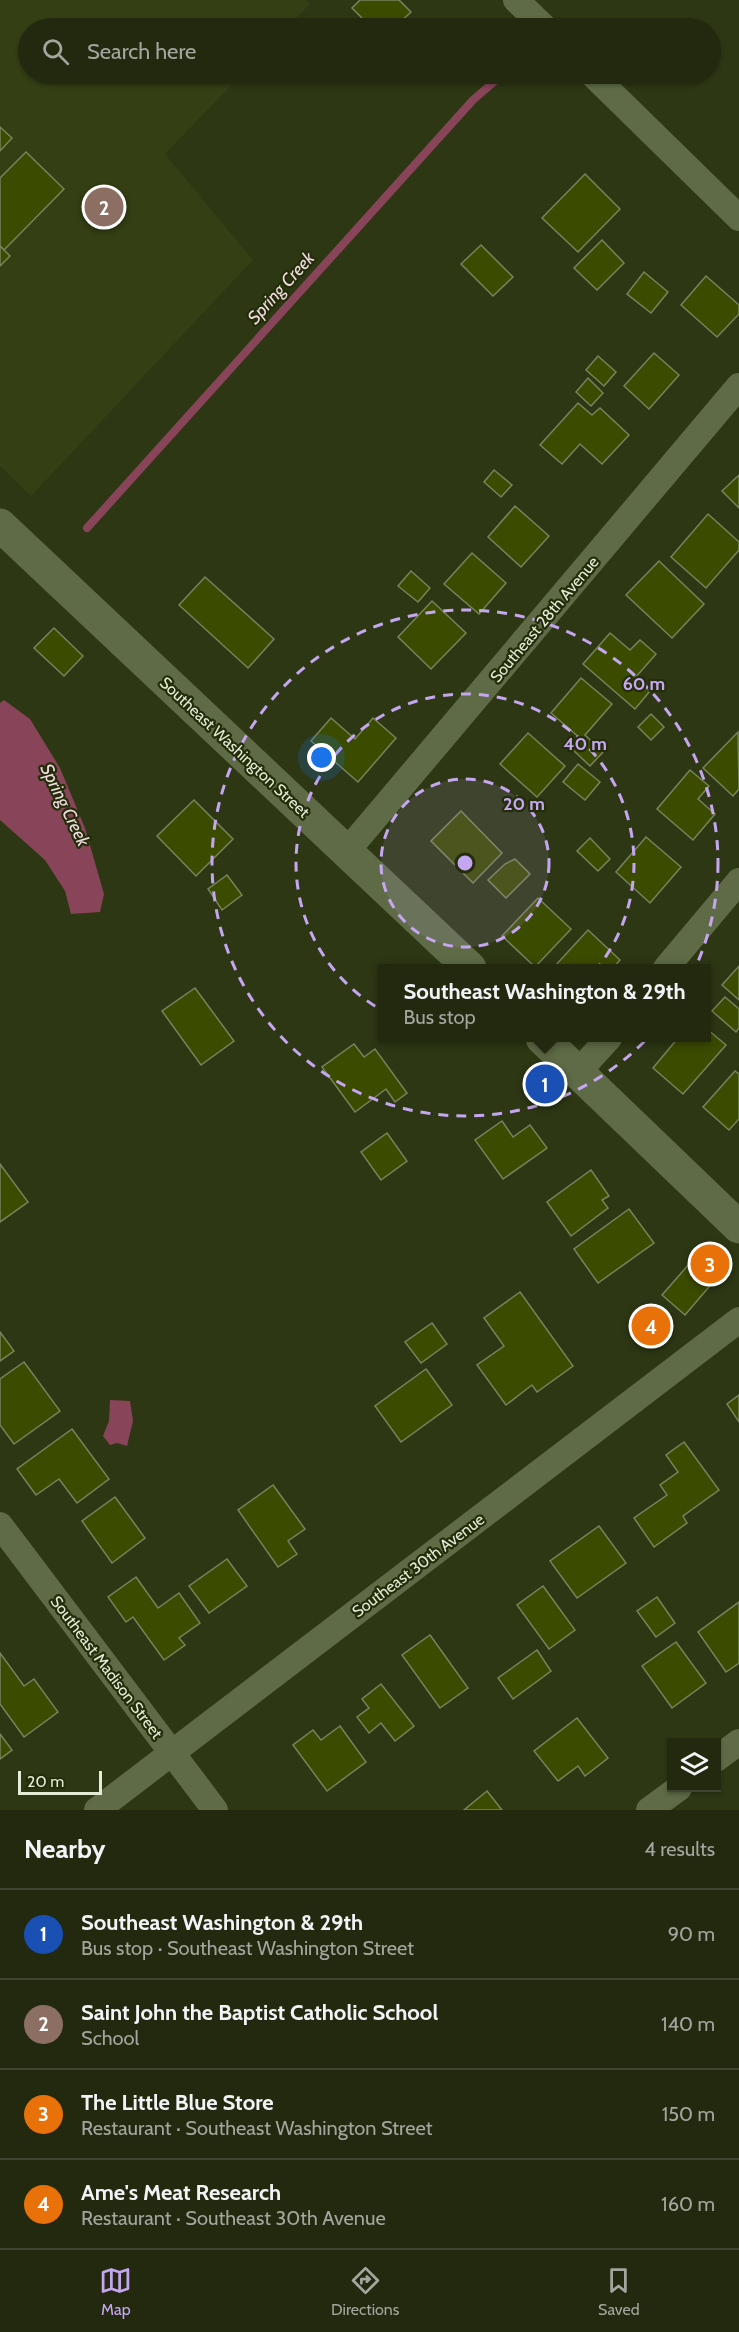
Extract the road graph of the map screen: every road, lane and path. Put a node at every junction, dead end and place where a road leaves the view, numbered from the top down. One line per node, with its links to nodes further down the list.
1 (516, 0): 2 (street)
2 (535, 18)
3 (602, 84): 4 (street)
4 (739, 218)
5 (739, 386): 7 (street, Southeast 28th Avenue)
6 (0, 525): 7 (street, Southeast Washington Street)
7 (347, 851): 9 (street, Southeast Washington Street)
8 (739, 881): 10 (street)
9 (465, 964)
10 (670, 964)
11 (546, 1042): 13 (street)
12 (605, 1042): 13 (street)
13 (578, 1072): 14 (street)
14 (739, 1227)
15 (739, 1320): 18 (street, Southeast 30th Avenue)
16 (0, 1525): 18 (street, Southeast Madison Street)
17 (739, 1742): 19 (street)
18 (172, 1753): 21 (street, Southeast 30th Avenue); 22 (street, Southeast Madison Street)
19 (721, 1756)
20 (674, 1792): 23 (street)
21 (97, 1810)
22 (214, 1810)
23 (649, 1810)

